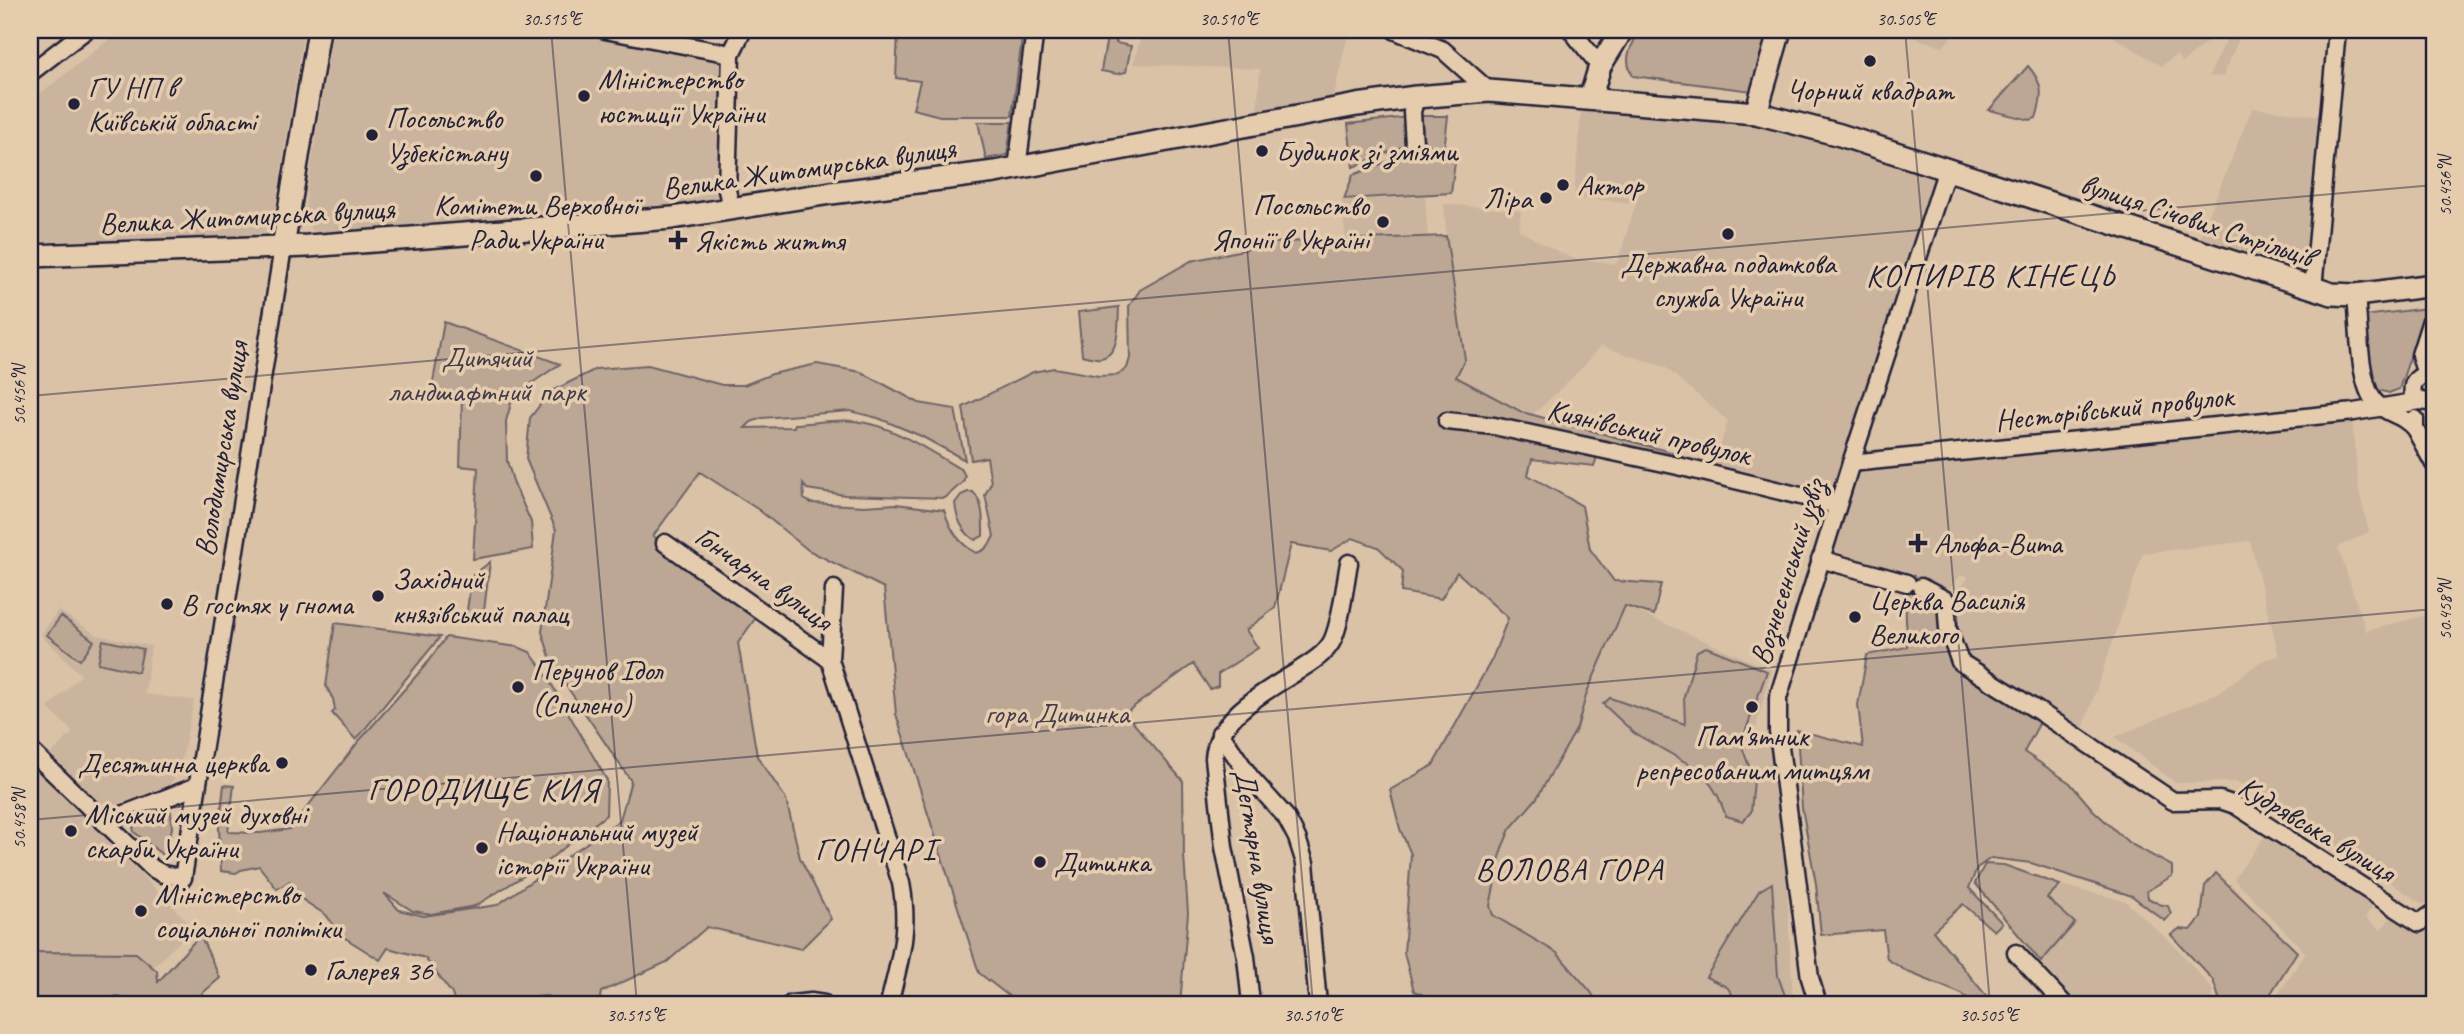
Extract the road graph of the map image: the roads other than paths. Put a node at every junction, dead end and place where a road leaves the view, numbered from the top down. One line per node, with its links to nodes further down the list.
1 (86, 30): 13 (street)
2 (319, 30): 22 (main road, Володимирська вулиця)
3 (605, 30): 11 (street)
4 (743, 30): 11 (street)
5 (1035, 30): 19 (street)
6 (1394, 30): 14 (street)
7 (1571, 30): 12 (street)
8 (1622, 30): 12 (main road)
9 (1780, 30): 17 (main road)
10 (2337, 30): 25 (street)
11 (731, 54): 21 (street)
12 (1600, 66): 16 (main road)
13 (30, 73)
14 (1489, 91): 15 (main road, Велика Житомирська вулиця); 16 (main road, Велика Житомирська вулиця)
15 (1416, 96): 18 (street); 19 (main road, Велика Житомирська вулиця)
16 (1590, 99): 17 (main road, Велика Житомирська вулиця)
17 (1756, 113): 20 (main road, вулиця Січових Стрільців)
18 (1414, 144)
19 (1017, 168): 21 (main road, Велика Житомирська вулиця)
20 (1947, 169): 25 (main road, вулиця Січових Стрільців); 33 (street, Вознесенський узвіз)
21 (731, 208): 22 (main road, Велика Житомирська вулиця)
22 (283, 247): 23 (main road, Велика Житомирська вулиця); 43 (street, Володимирська вулиця)
23 (30, 256)
24 (2434, 285): 26 (main road, вулиця Січових Стрільців)
25 (2313, 289): 26 (main road, вулиця Січових Стрільців)
26 (2356, 295): 30 (street)
27 (2434, 311): 28 (street)
28 (2430, 377): 29 (street)
29 (2427, 400): 30 (street, Несторівський провулок); 32 (street)
30 (2382, 409): 32 (street); 33 (street, Несторівський провулок)
31 (1447, 421): 35 (street, Киянівський провулок)
32 (2415, 429): 34 (street)
33 (1851, 463): 35 (street, Вознесенський узвіз)
34 (2434, 464)
35 (1837, 505): 37 (street, Вознесенський узвіз)
36 (665, 543): 40 (street, Гончарна вулиця)
37 (1820, 559): 45 (street, Кудрявська вулиця); 52 (street, Вознесенський узвіз)
38 (1349, 563): 41 (street, Дегтярна вулиця)
39 (834, 589): 40 (street, Гончарна вулиця)
40 (830, 660): 49 (street, Гончарна вулиця)
41 (1220, 733): 50 (street, Дегтярна вулиця); 51 (street)
42 (30, 750): 44 (street)
43 (197, 786): 44 (street); 44 (street, Володимирська вулиця)
44 (104, 822)
45 (2434, 912)
46 (2016, 953): 53 (street)
47 (792, 1004): 48 (street)
48 (824, 1004)
49 (889, 1004)
50 (1251, 1004)
51 (1318, 1004)
52 (1818, 1004)
53 (2064, 1004)

